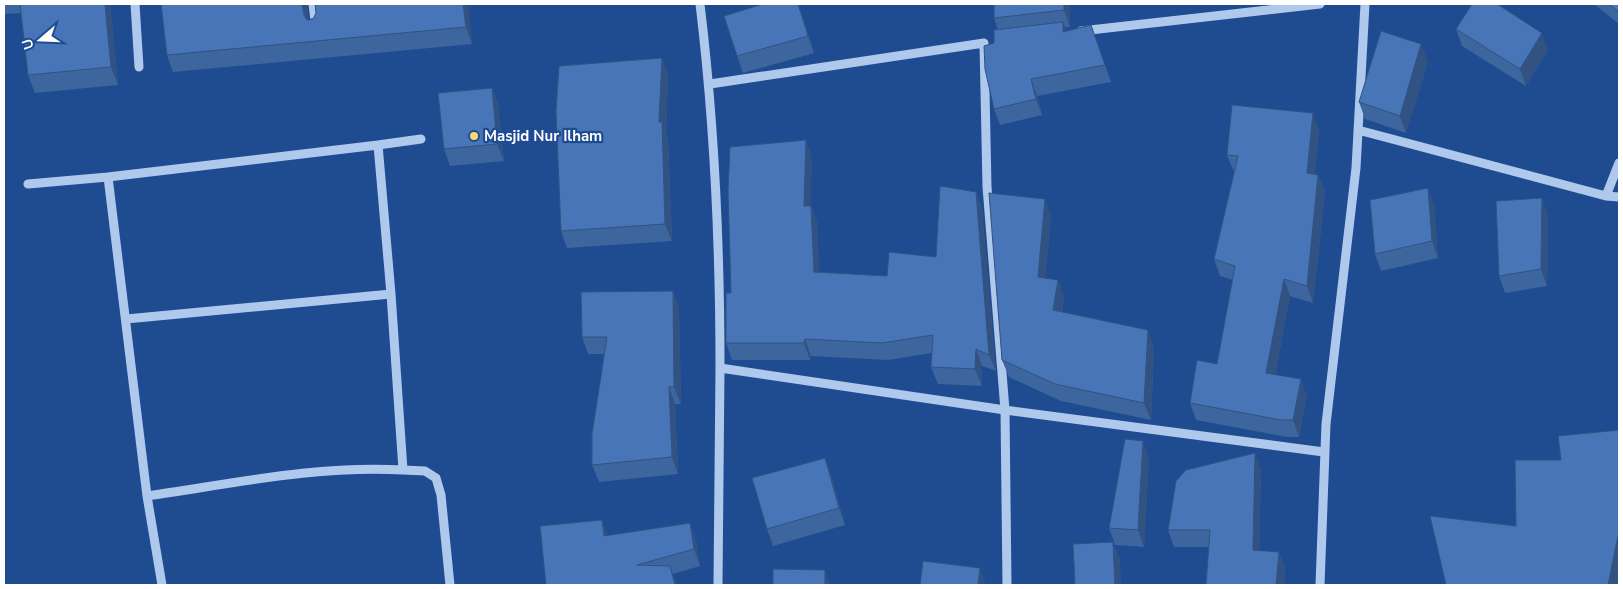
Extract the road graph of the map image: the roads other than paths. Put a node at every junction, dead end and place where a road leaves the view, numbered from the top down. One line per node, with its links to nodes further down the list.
1 (135, 4): 10 (street)
2 (313, 4): 6 (street)
3 (700, 4): 11 (street)
4 (1320, 4): 7 (street)
5 (1365, 4): 12 (street)
6 (316, 31)
7 (1073, 32)
8 (994, 42): 9 (street)
9 (984, 43): 11 (street); 23 (street)
10 (139, 67)
11 (710, 84): 22 (street)
12 (1358, 130): 18 (street); 24 (street)
13 (421, 139): 14 (street)
14 (378, 145): 16 (street); 20 (street)
15 (1619, 163): 18 (street)
16 (108, 177): 17 (street); 21 (street)
17 (28, 184)
18 (1606, 196): 19 (street)
19 (1619, 197)
20 (391, 294): 21 (street); 25 (street)
21 (126, 319): 26 (street)
22 (720, 368): 23 (street); 29 (street)
23 (1005, 410): 24 (street); 30 (street)
24 (1324, 452): 31 (street)
25 (403, 470): 26 (street); 28 (street)
26 (147, 496): 27 (street)
27 (162, 585)
28 (450, 585)
29 (718, 585)
30 (1007, 585)
31 (1320, 585)

